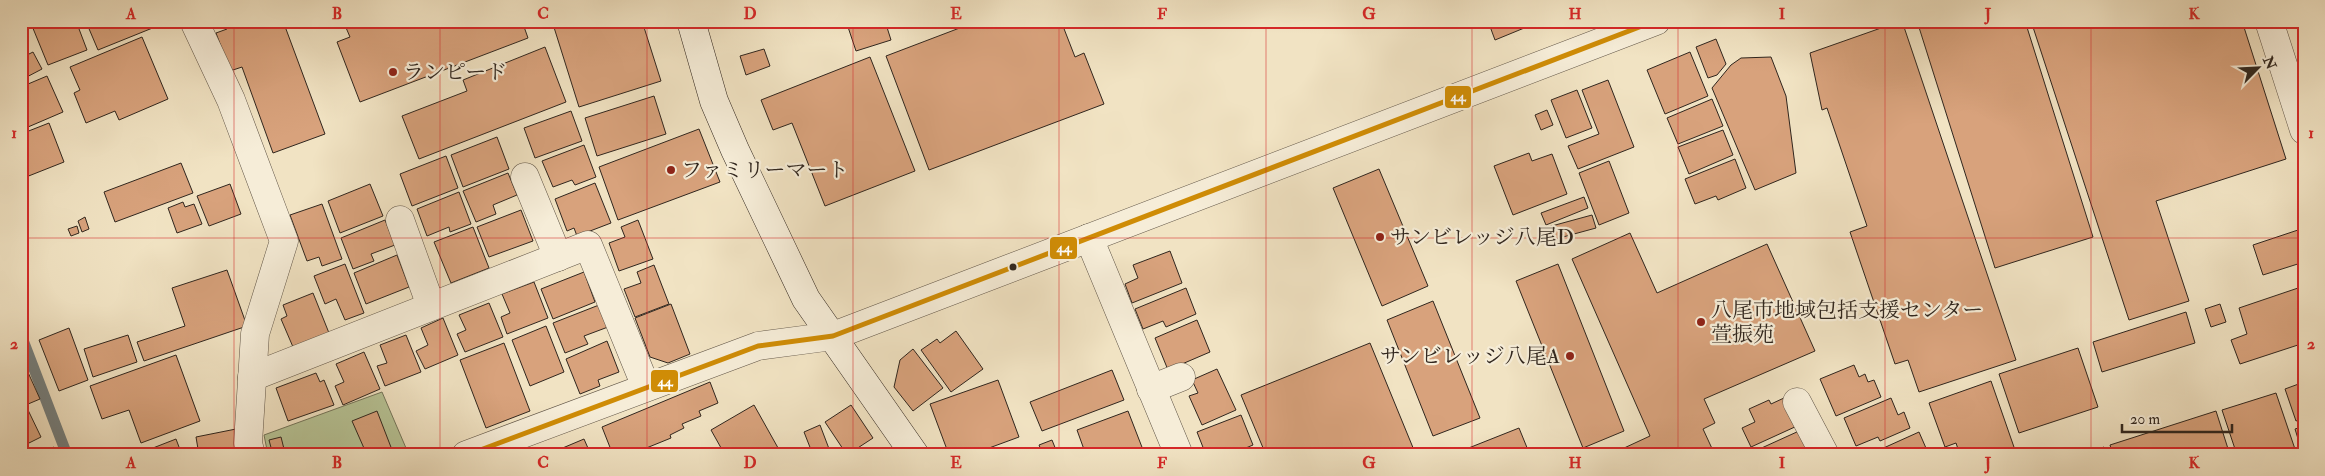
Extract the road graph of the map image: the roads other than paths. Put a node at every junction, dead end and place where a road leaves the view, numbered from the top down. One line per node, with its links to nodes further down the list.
1 (194, 21): 13 (street)
2 (691, 21): 11 (street)
3 (1656, 21): 8 (street)
4 (2269, 21): 5 (street)
5 (2304, 130)
6 (525, 177): 9 (street)
7 (400, 220): 10 (street)
8 (1089, 238): 11 (street); 15 (street)
9 (558, 257): 10 (street); 14 (street)
10 (431, 306): 13 (street)
11 (833, 336): 14 (street); 19 (street)
12 (1181, 376): 15 (street)
13 (252, 377): 18 (street)
14 (646, 388): 17 (street)
15 (1151, 388): 20 (street)
16 (1797, 402): 21 (street)
17 (472, 454)
18 (251, 455)
19 (915, 455)
20 (1179, 455)
21 (1825, 455)

